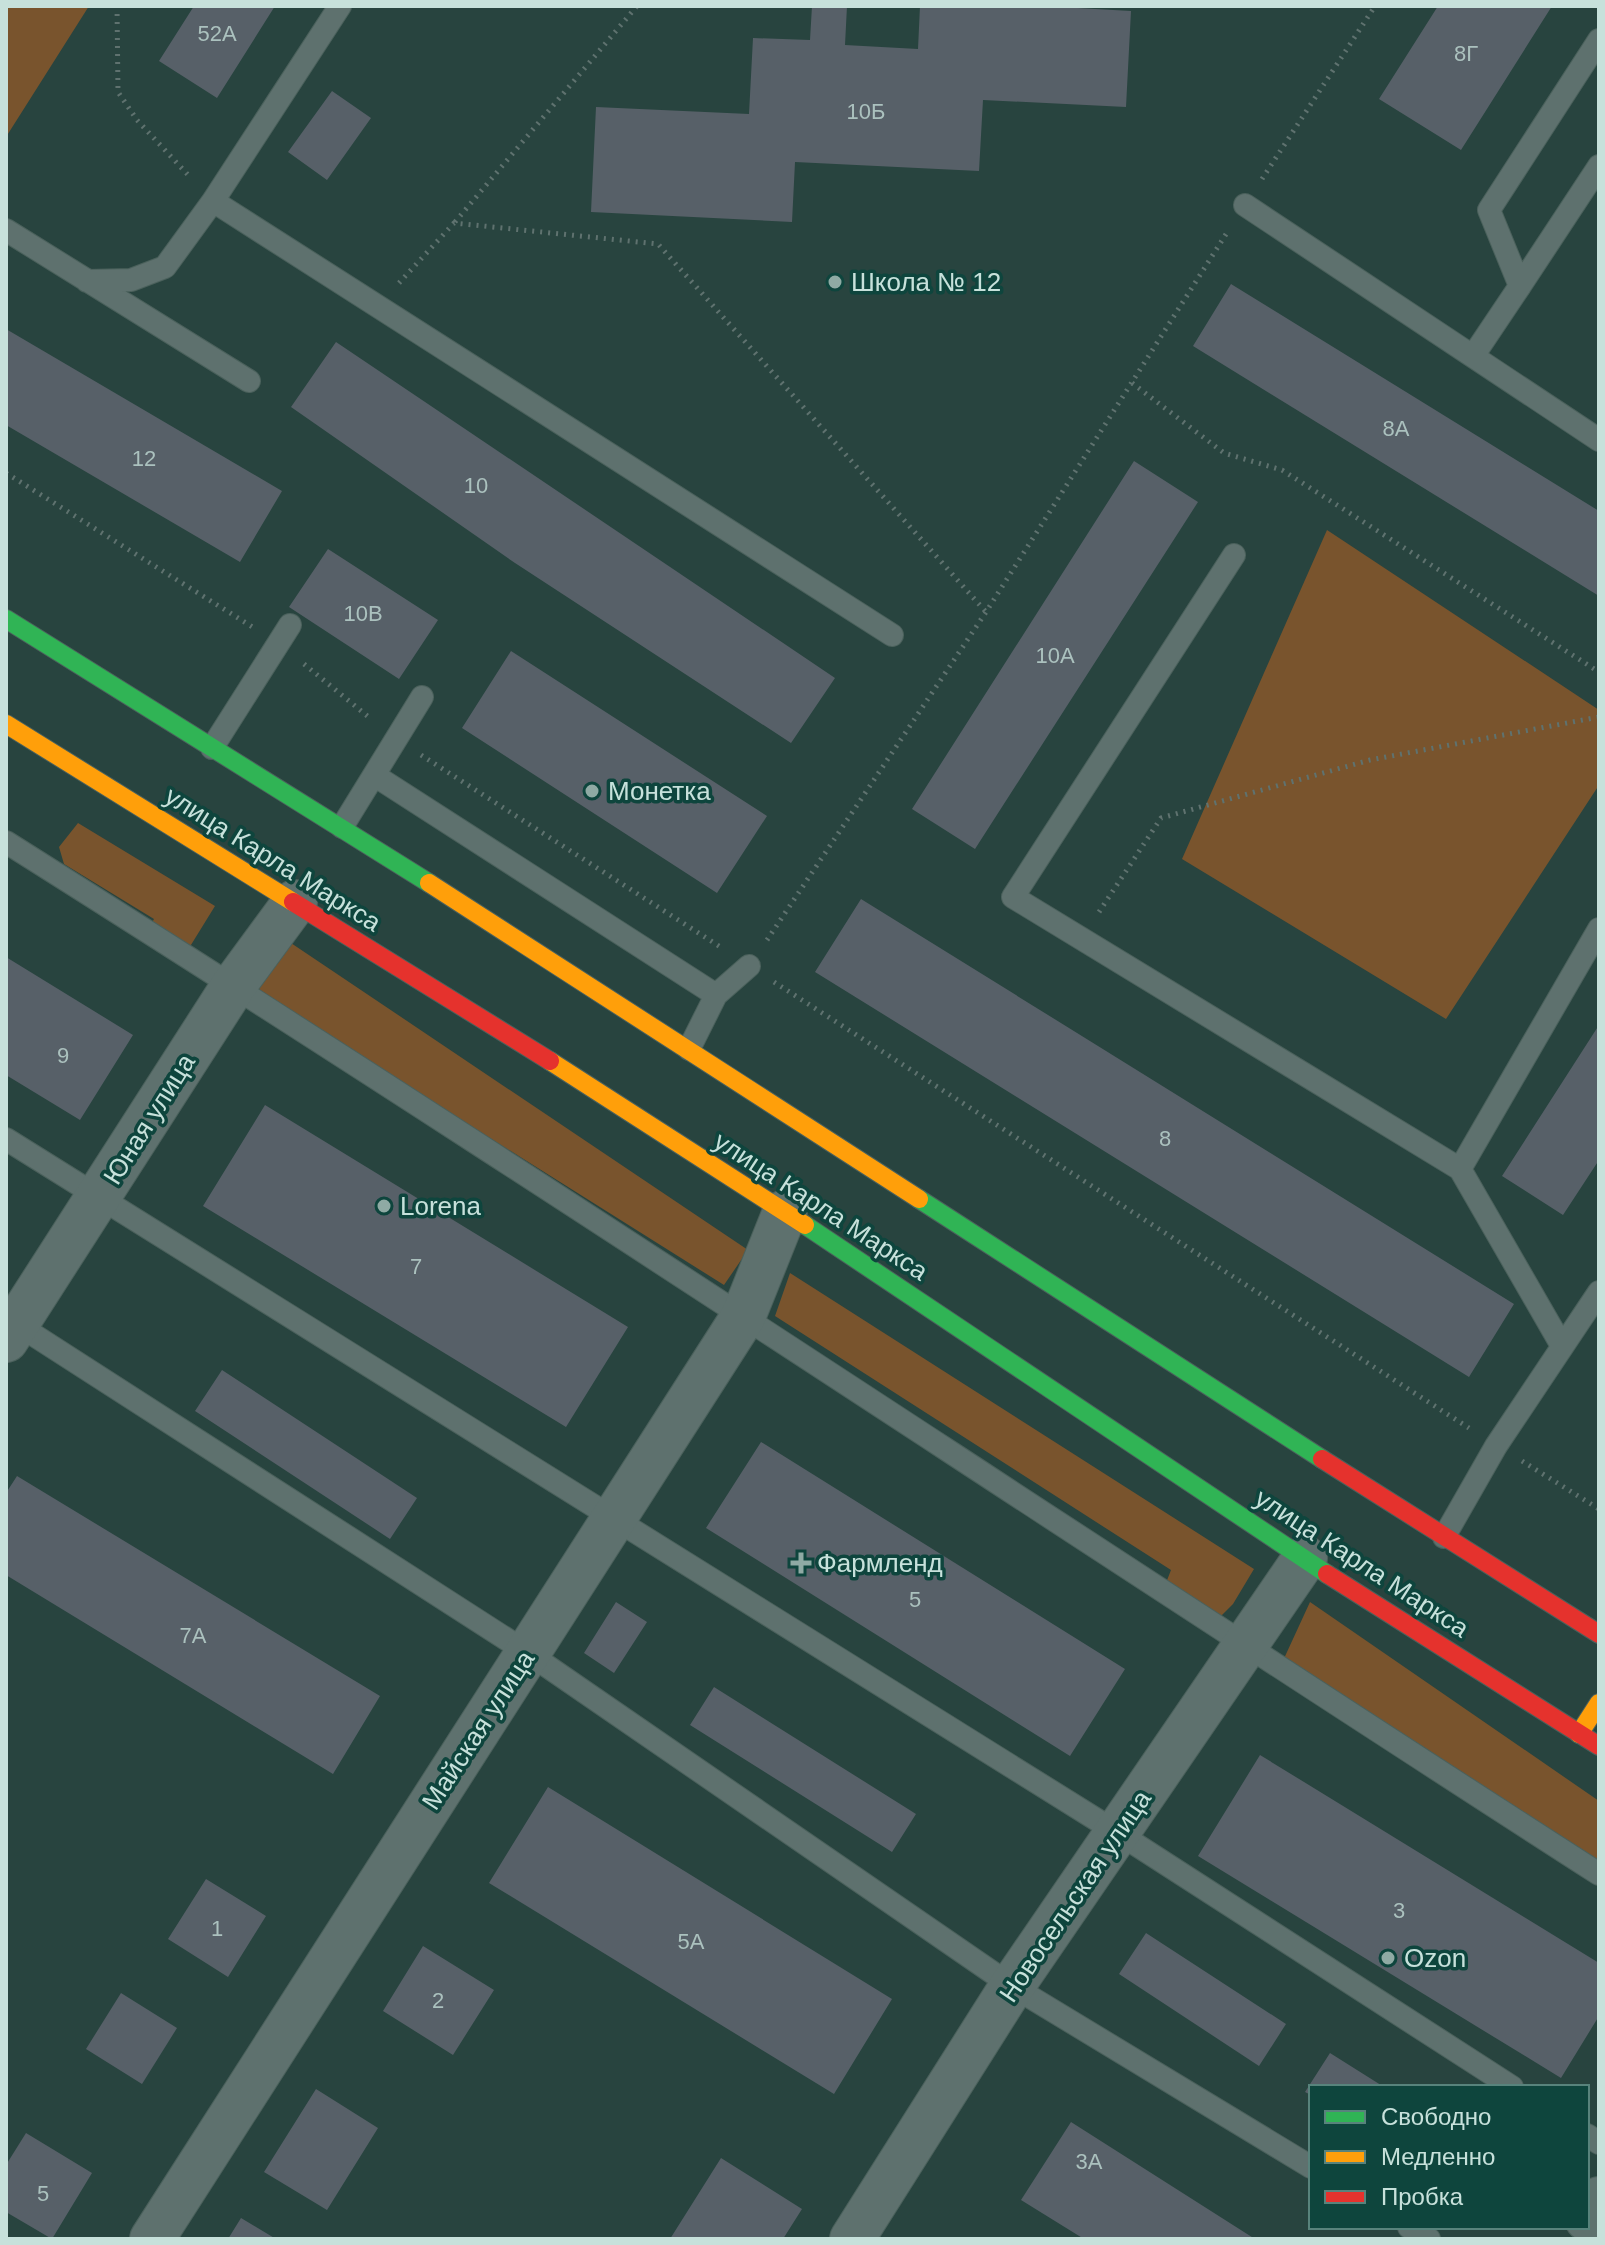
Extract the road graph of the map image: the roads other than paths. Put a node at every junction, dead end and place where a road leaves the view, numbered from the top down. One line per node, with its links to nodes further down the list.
1 (340, 6): 4 (lane)
2 (1599, 40): 8 (lane)
3 (1599, 166): 8 (lane)
4 (213, 201): 7 (lane); 15 (lane)
5 (1245, 205): 9 (lane)
6 (6, 230): 7 (lane)
7 (87, 281): 10 (lane)
8 (1520, 286): 9 (lane)
9 (1473, 356): 11 (lane)
10 (249, 381)
11 (1599, 440)
12 (1234, 555): 29 (lane)
13 (6, 619): 18 (main road)
14 (284, 634): 18 (lane)
15 (892, 635)
16 (422, 697): 19 (lane)
17 (6, 724): 22 (main road, улица Карла Маркса)
18 (212, 748): 20 (main road)
19 (374, 775): 20 (lane); 26 (lane)
20 (342, 827): 27 (main road)
21 (6, 842): 25 (lane)
22 (295, 902): 25 (street, Юная улица); 31 (main road, улица Карла Маркса)
23 (1599, 929): 29 (lane)
24 (749, 966): 26 (lane)
25 (234, 985): 30 (street, Юная улица); 33 (lane)
26 (716, 995): 27 (lane)
27 (689, 1049): 37 (main road)
28 (6, 1139): 30 (lane)
29 (1460, 1169): 35 (lane)
30 (99, 1197): 34 (street, Юная улица); 36 (lane)
31 (785, 1212): 33 (street, Майская улица); 38 (main road, улица Карла Маркса)
32 (1599, 1292): 35 (lane)
33 (743, 1317): 36 (street, Майская улица); 40 (lane)
34 (9, 1327): 41 (lane)
35 (1562, 1346): 37 (lane)
36 (613, 1518): 41 (street, Майская улица); 45 (lane)
37 (1444, 1537): 39 (main road)
38 (1305, 1558): 40 (street, Новосельская улица); 43 (main road, улица Карла Маркса)
39 (1599, 1634)
40 (1244, 1646): 45 (street, Новосельская улица); 46 (lane)
41 (528, 1653): 47 (lane); 50 (street, Майская улица)
42 (1599, 1703): 43 (main road)
43 (1579, 1734): 44 (main road, улица Карла Маркса)
44 (1599, 1746)
45 (1118, 1833): 47 (street, Новосельская улица); 48 (lane)
46 (1599, 1874)
47 (1012, 1986): 49 (lane); 51 (street, Новосельская улица)
48 (1509, 2085)
49 (1309, 2166)
50 (152, 2239)
51 (852, 2239)

